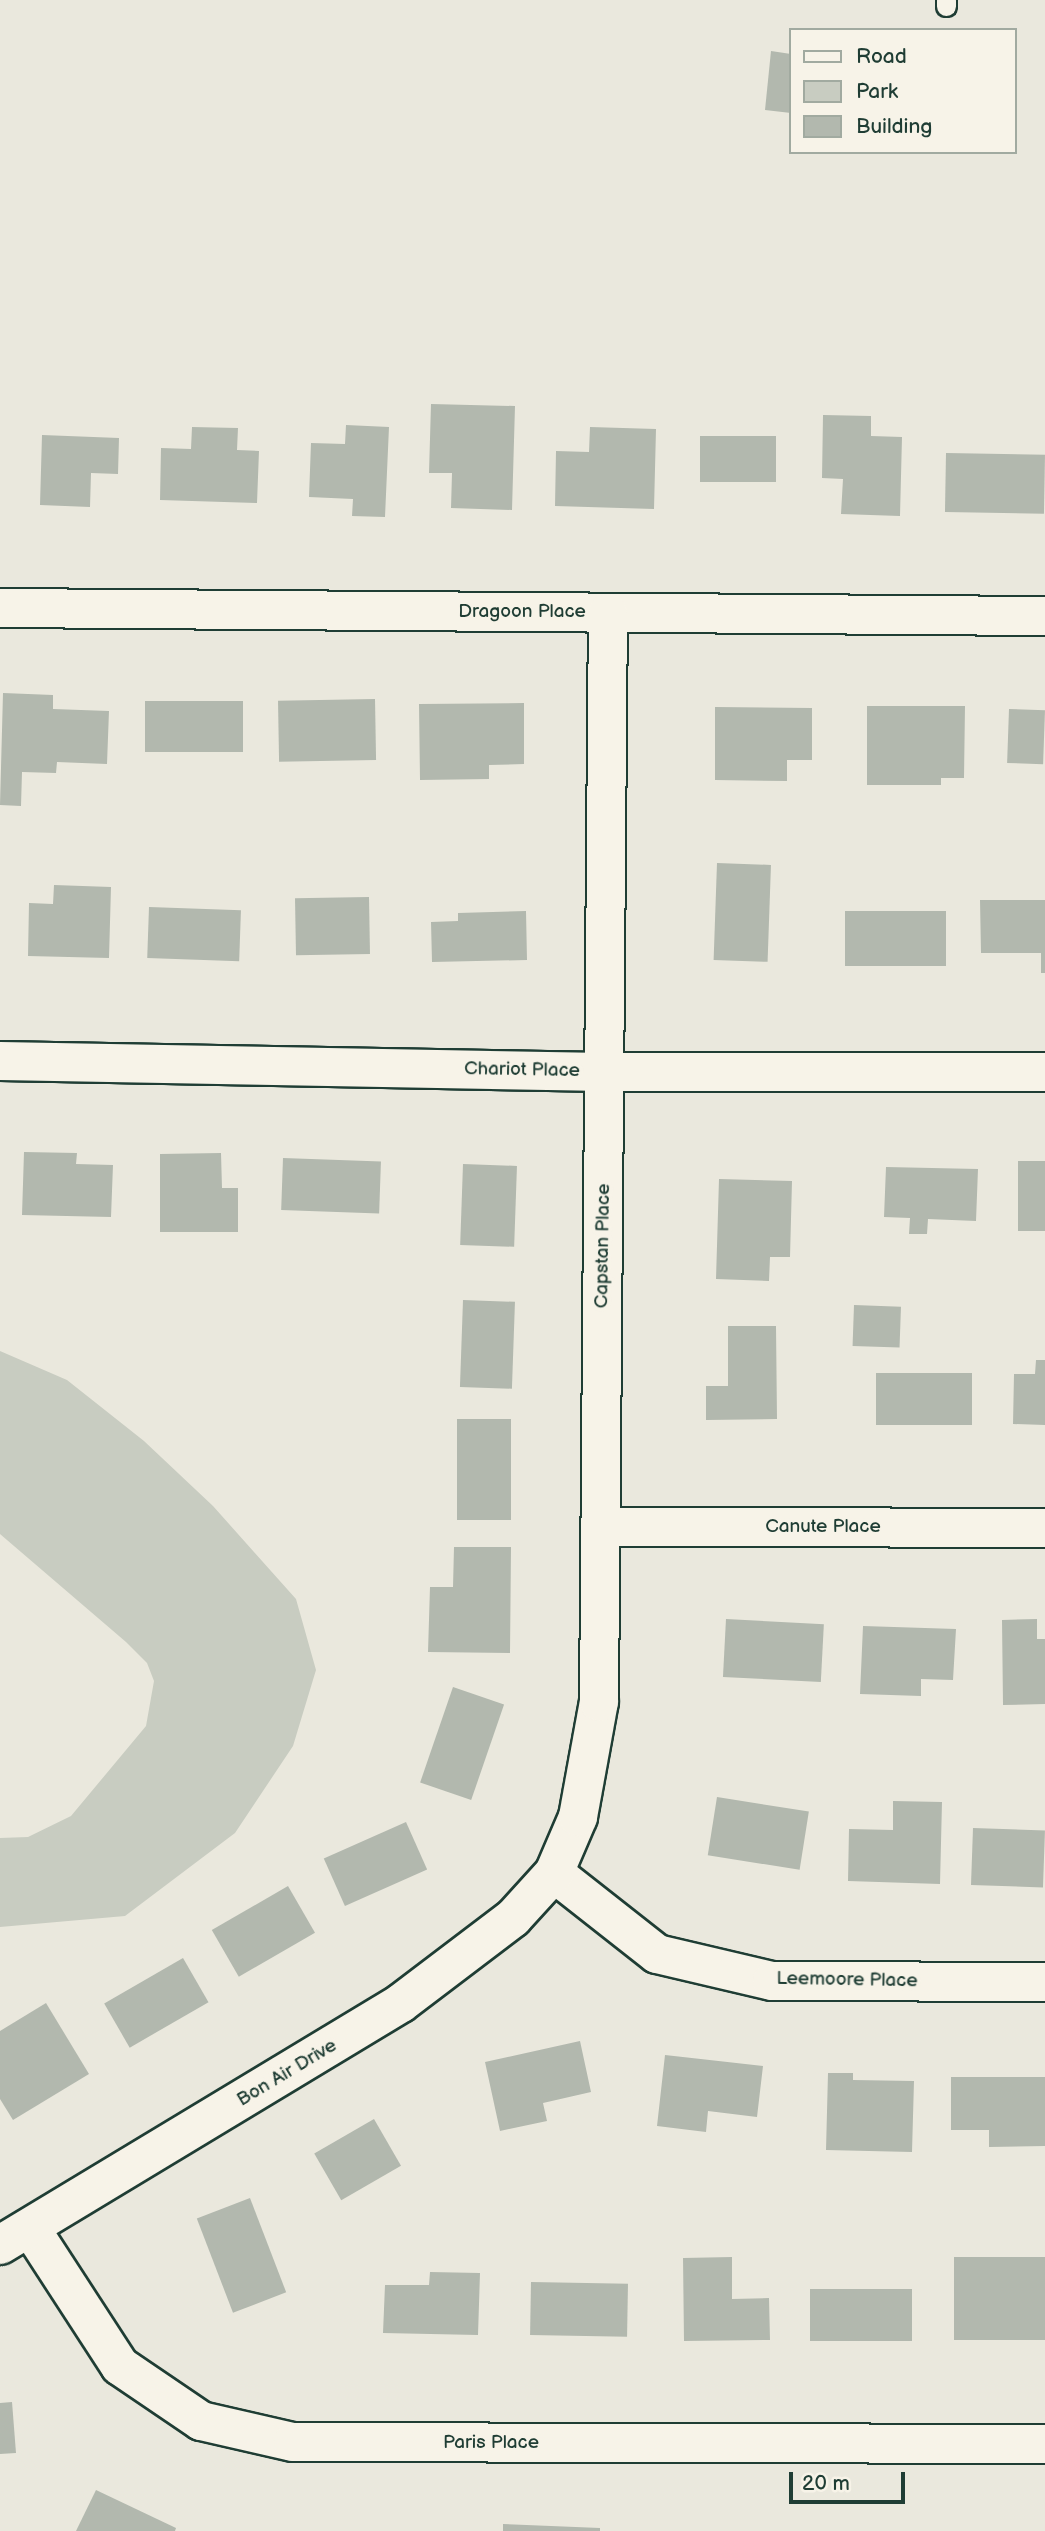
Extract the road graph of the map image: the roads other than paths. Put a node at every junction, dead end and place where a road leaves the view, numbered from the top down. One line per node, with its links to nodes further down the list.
1 (0, 608): 2 (street, Dragoon Place)
2 (608, 613): 3 (street, Dragoon Place); 5 (street, Capstan Place)
3 (1045, 616)
4 (0, 1061): 5 (street, Chariot Place)
5 (605, 1072): 6 (street, Chariot Place); 7 (street, Capstan Place)
6 (1045, 1072)
7 (601, 1527): 8 (street, Canute Place); 9 (street, Capstan Place)
8 (1045, 1528)
9 (554, 1873): 10 (street, Leemoore Place); 11 (street, Bon Air Drive)
10 (1045, 1982)
11 (15, 2237): 12 (street, Paris Place)
12 (1045, 2444)

